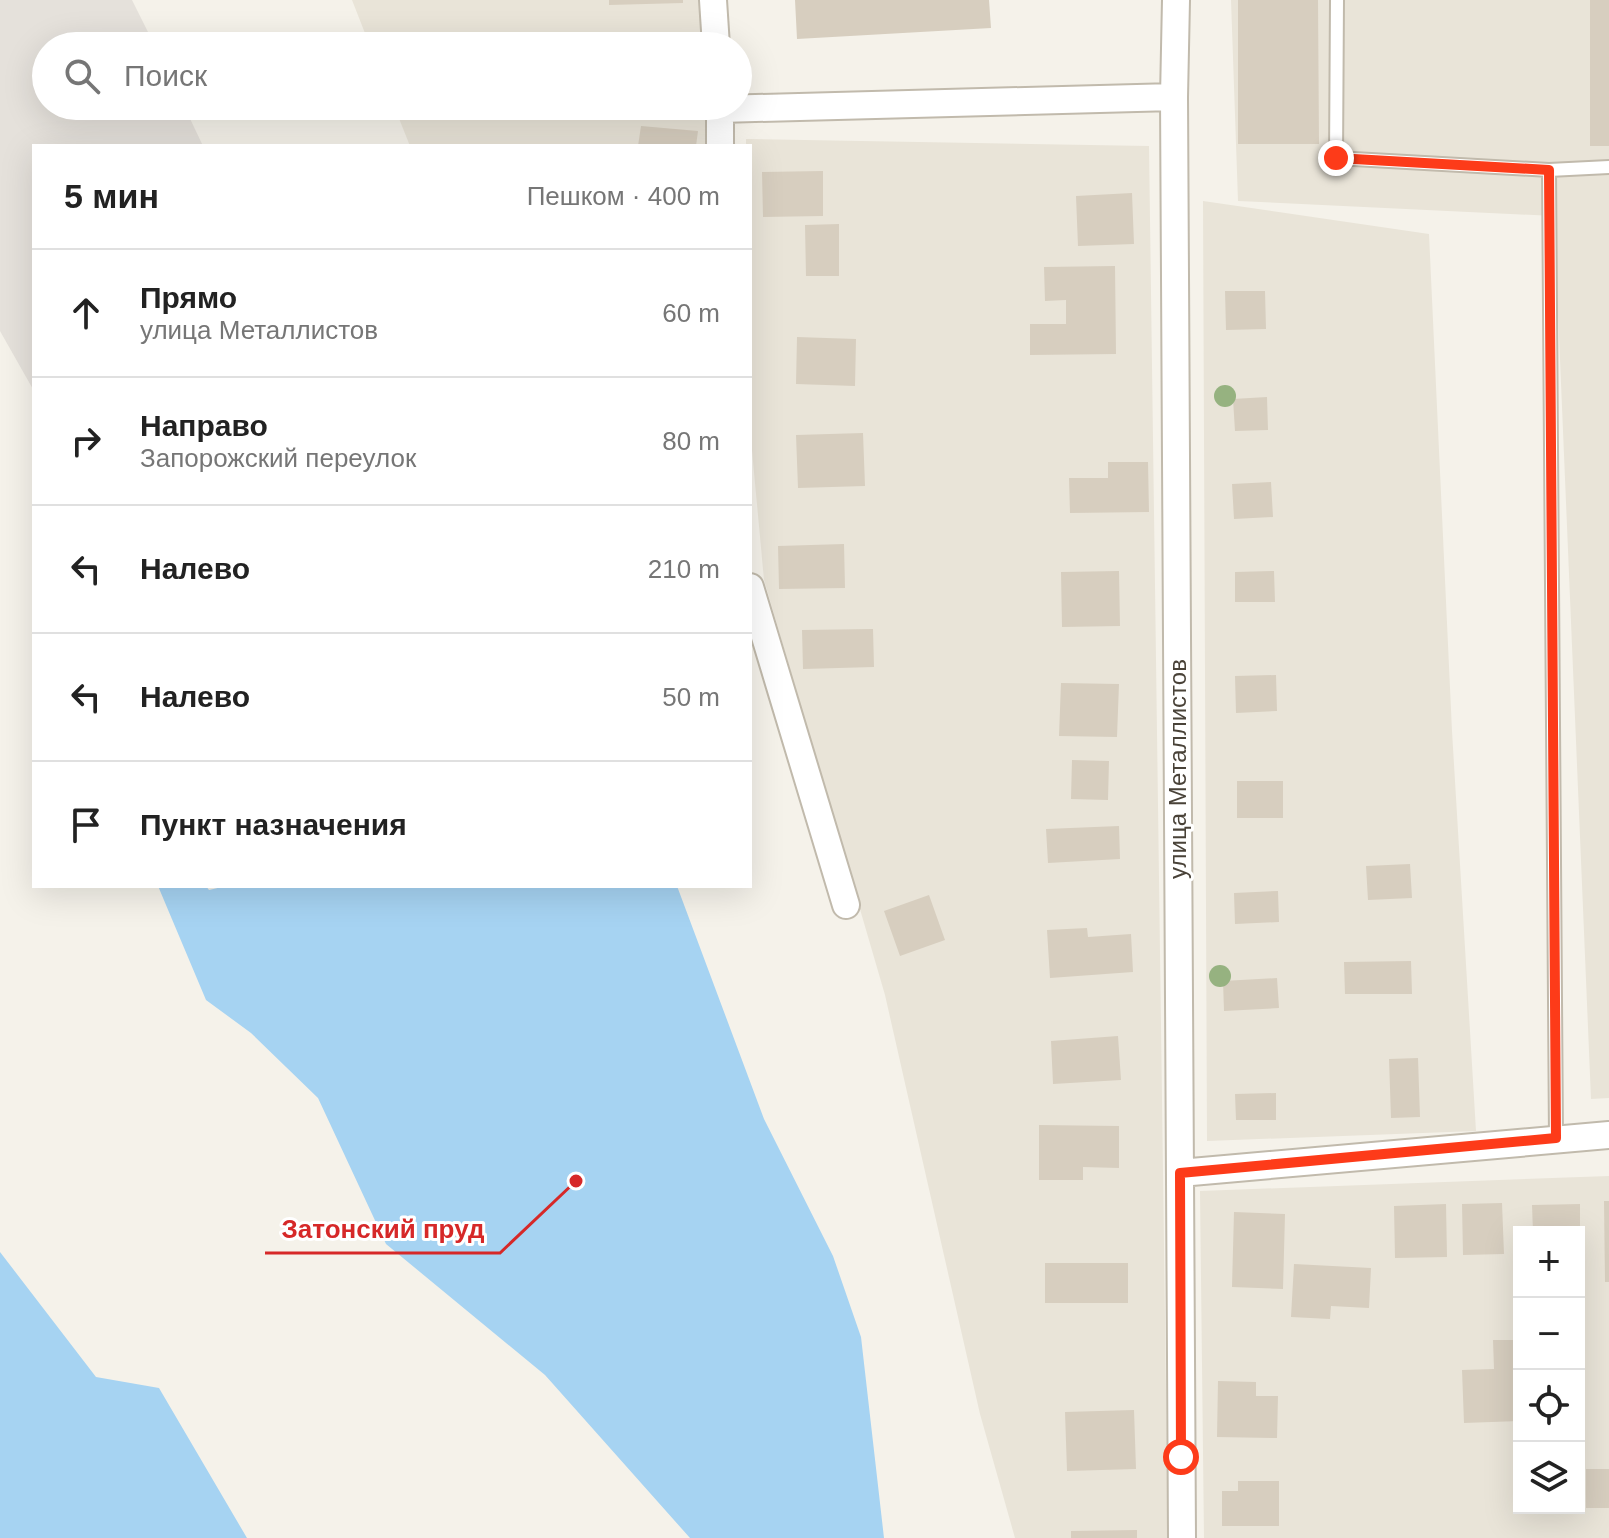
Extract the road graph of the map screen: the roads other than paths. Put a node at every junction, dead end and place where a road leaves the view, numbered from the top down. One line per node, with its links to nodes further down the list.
1 (713, 0): 4 (street)
2 (1176, 0): 5 (street, улица Металлистов)
3 (1337, 0): 10 (lane)
4 (715, 32)
5 (1174, 97): 6 (street); 15 (street, улица Металлистов)
6 (752, 107)
7 (720, 120): 8 (street)
8 (720, 144)
9 (1609, 167): 10 (lane)
10 (1549, 170): 14 (lane)
11 (752, 594): 12 (street)
12 (846, 905)
13 (1609, 1135): 14 (street)
14 (1556, 1138): 15 (street)
15 (1180, 1173): 16 (street, улица Металлистов)
16 (1182, 1538)

